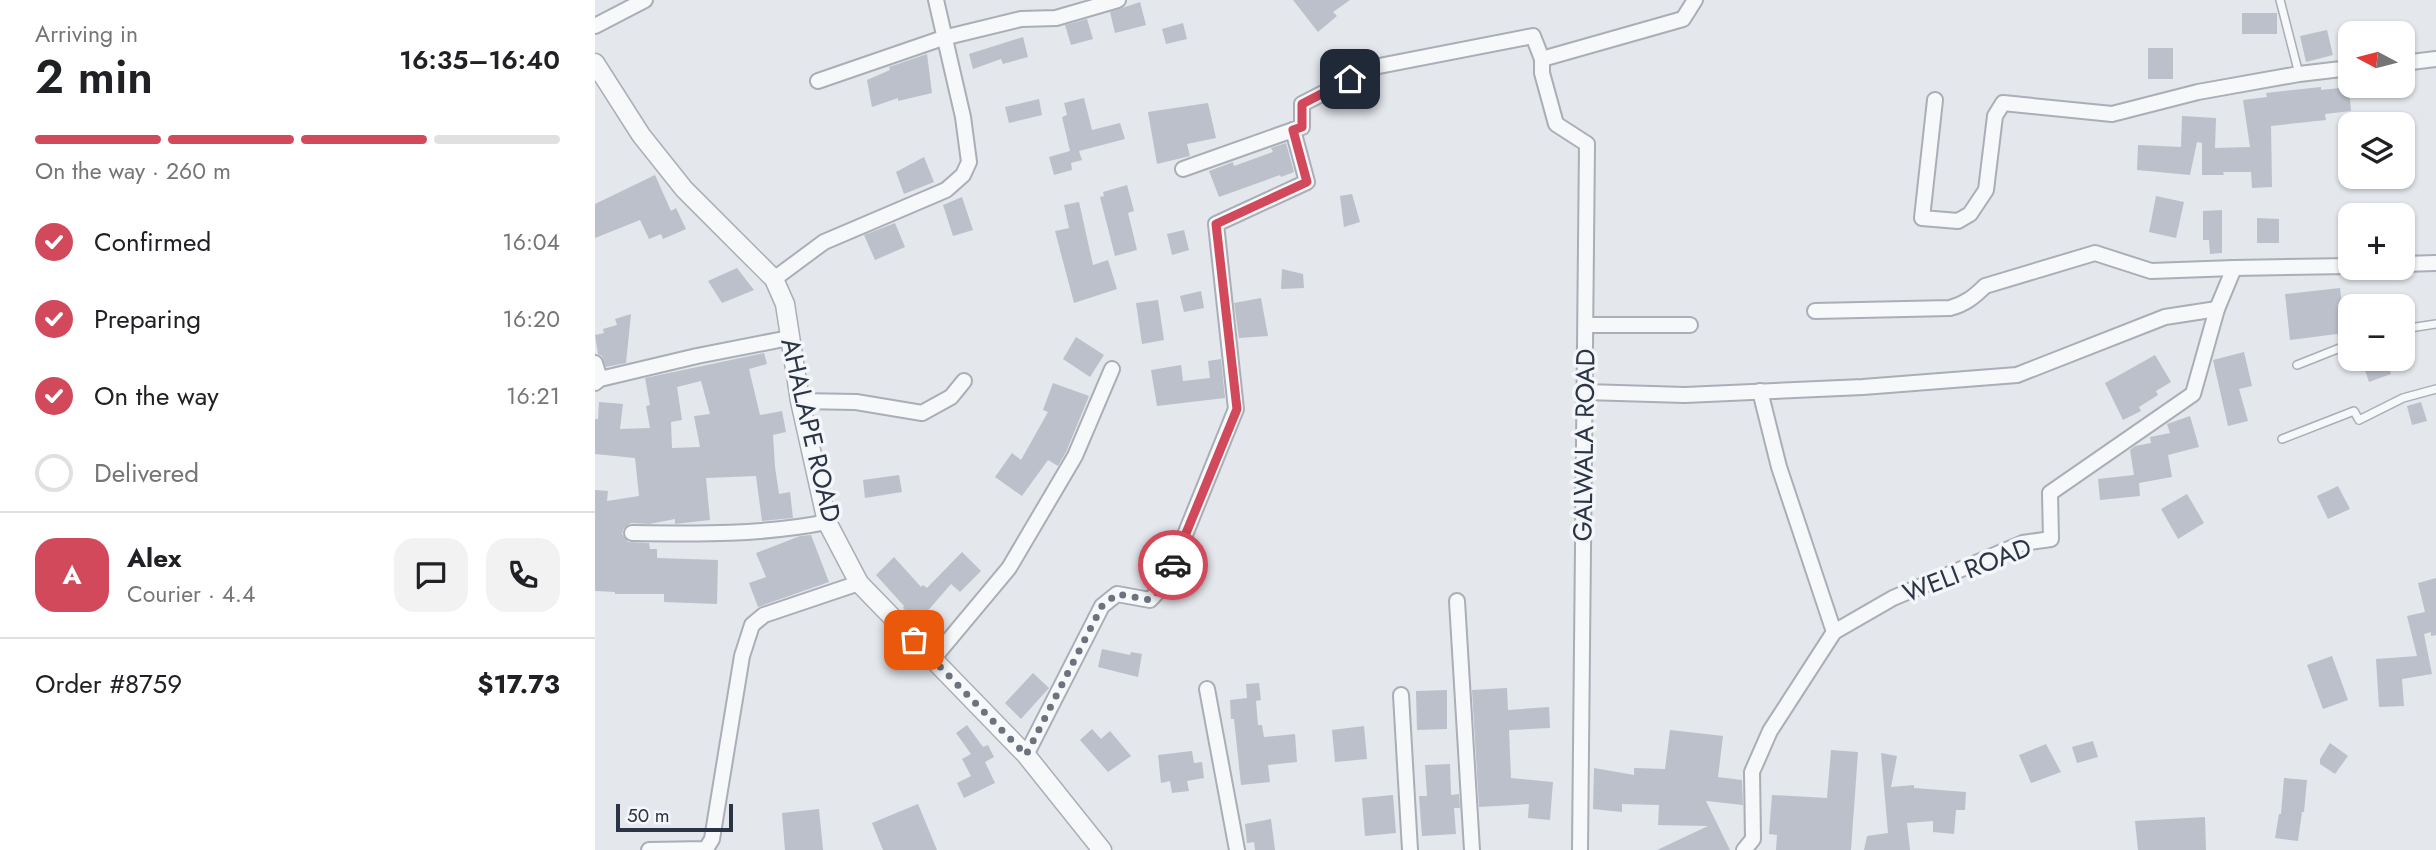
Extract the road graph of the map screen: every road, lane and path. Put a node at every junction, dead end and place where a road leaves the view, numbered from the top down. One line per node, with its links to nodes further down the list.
1 (645, 0): 6 (street)
2 (936, 0): 7 (street)
3 (1118, 0): 7 (street)
4 (1695, 0): 8 (street)
5 (2280, 0): 13 (lane)
6 (595, 26)
7 (943, 37): 14 (street); 22 (street)
8 (1542, 59): 16 (street); 26 (street, GALWALA ROAD)
9 (2436, 59): 11 (street)
10 (595, 62): 22 (street, AHALAPE ROAD)
11 (2415, 62)
12 (2338, 69): 13 (street)
13 (2299, 74): 15 (street)
14 (818, 81)
15 (1935, 100)
16 (1293, 130): 17 (street); 49 (street)
17 (1183, 169)
18 (2436, 263): 19 (street)
19 (2415, 264)
20 (2338, 266): 21 (street)
21 (2234, 268): 23 (street, WELI ROAD); 24 (street)
22 (775, 279): 29 (street, AHALAPE ROAD)
23 (2217, 309): 37 (street); 45 (street, WELI ROAD)
24 (1815, 311)
25 (2436, 324): 28 (lane)
26 (1586, 325): 27 (street); 38 (street, GALWALA ROAD)
27 (1690, 325)
28 (2415, 327)
29 (789, 338): 34 (street); 39 (street, AHALAPE ROAD)
30 (2338, 349): 32 (lane)
31 (595, 363): 34 (street)
32 (2297, 365)
33 (1112, 369): 46 (street)
34 (597, 381)
35 (964, 382): 39 (street)
36 (2436, 389): 40 (lane)
37 (1760, 391): 38 (street); 45 (street)
38 (1584, 392): 56 (street, GALWALA ROAD)
39 (800, 401): 41 (street, AHALAPE ROAD)
40 (2282, 439)
41 (828, 522): 42 (street); 43 (street, AHALAPE ROAD)
42 (632, 534)
43 (859, 583): 46 (street, AHALAPE ROAD); 50 (street)
44 (1457, 601): 55 (street)
45 (1834, 632): 57 (street, WELI ROAD)
46 (933, 659): 49 (street, AHALAPE ROAD)
47 (1207, 689): 53 (street)
48 (1401, 695): 54 (street)
49 (1026, 755): 52 (street, AHALAPE ROAD)
50 (712, 844): 51 (street)
51 (649, 850)
52 (1102, 850)
53 (1237, 850)
54 (1410, 850)
55 (1472, 850)
56 (1580, 850)
57 (1744, 850)

